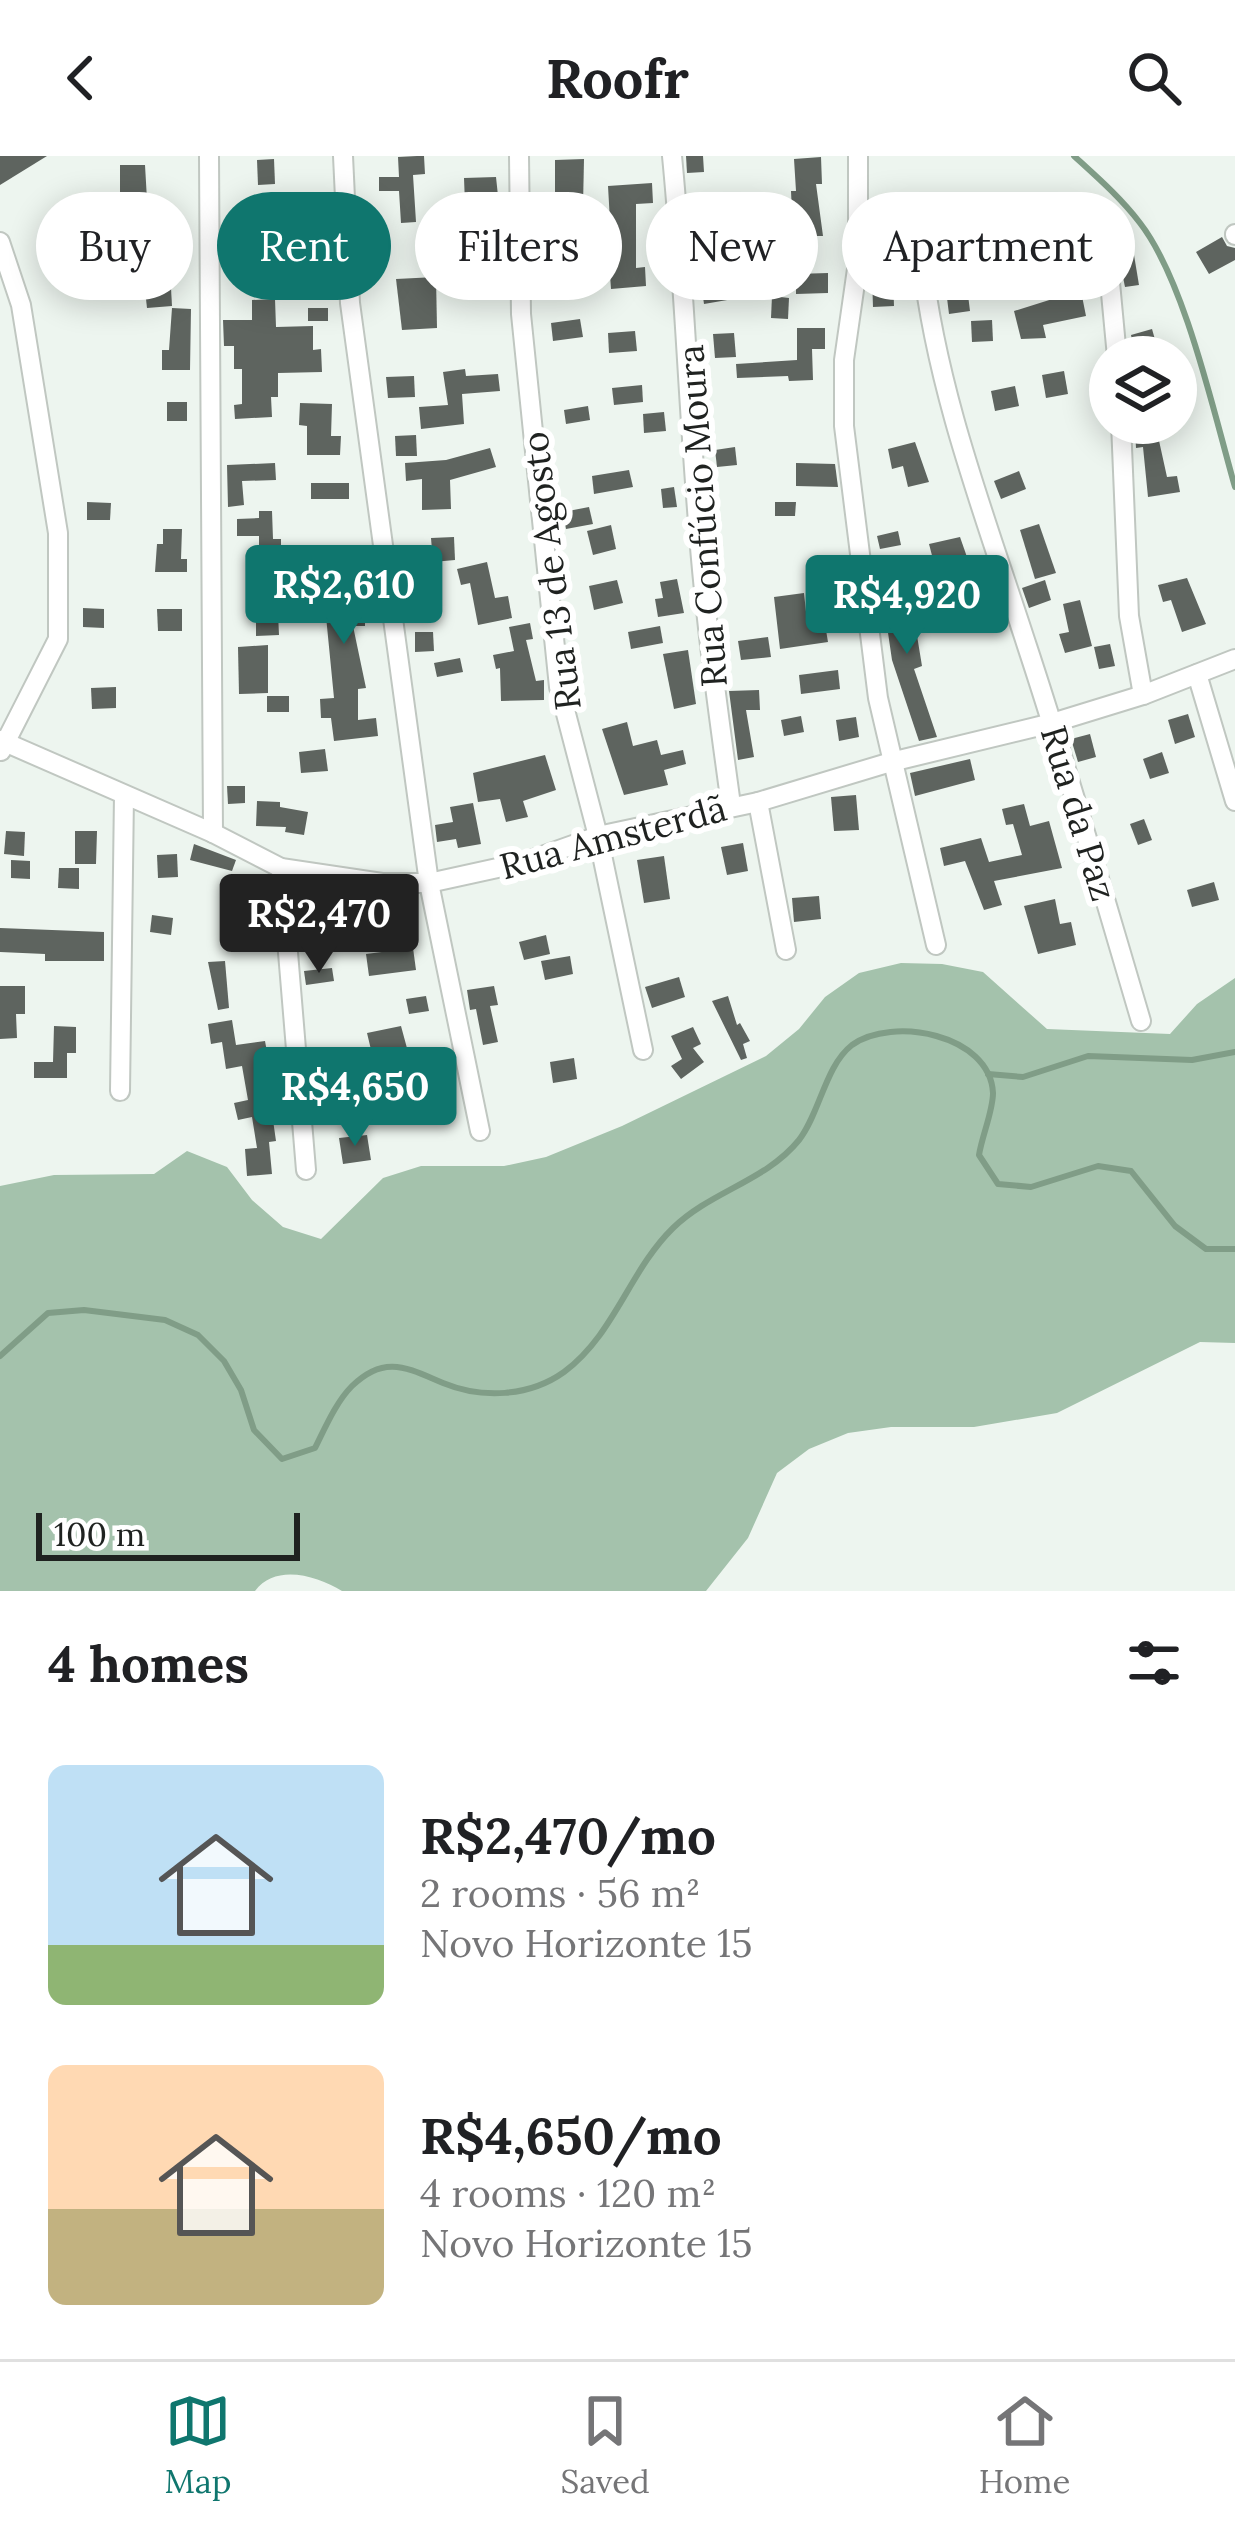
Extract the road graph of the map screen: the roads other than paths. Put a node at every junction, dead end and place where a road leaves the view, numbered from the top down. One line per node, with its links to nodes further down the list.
1 (209, 156): 23 (street)
2 (343, 156): 26 (street)
3 (519, 156): 24 (street, Rua 13 de Agosto)
4 (672, 156): 22 (street, Rua Confúcio Moura)
5 (858, 156): 6 (street)
6 (858, 192)
7 (0, 242): 17 (street)
8 (853, 300): 18 (street)
9 (926, 300): 16 (street, Rua da Paz)
10 (1112, 300): 11 (street)
11 (1115, 336)
12 (1122, 444): 15 (street)
13 (1235, 659): 14 (street, Rua Amsterdã)
14 (1197, 674): 15 (street, Rua Amsterdã); 20 (street)
15 (1143, 695): 16 (street, Rua Amsterdã)
16 (1052, 723): 18 (street, Rua Amsterdã); 29 (street, Rua da Paz)
17 (2, 745): 19 (street, Rua Amsterdã)
18 (891, 762): 21 (street, Rua Amsterdã); 27 (street)
19 (124, 795): 23 (street, Rua Amsterdã); 31 (street)
20 (1235, 801)
21 (758, 802): 22 (street, Rua Amsterdã); 28 (street)
22 (730, 805): 24 (street, Rua Amsterdã)
23 (213, 832): 25 (street, Rua Amsterdã)
24 (598, 836): 26 (street, Rua Amsterdã); 30 (street, Rua 13 de Agosto)
25 (280, 868): 26 (street, Rua Amsterdã); 33 (street)
26 (429, 883): 32 (street)
27 (936, 945)
28 (786, 950)
29 (1141, 1021)
30 (643, 1050)
31 (120, 1091)
32 (480, 1131)
33 (306, 1170)

